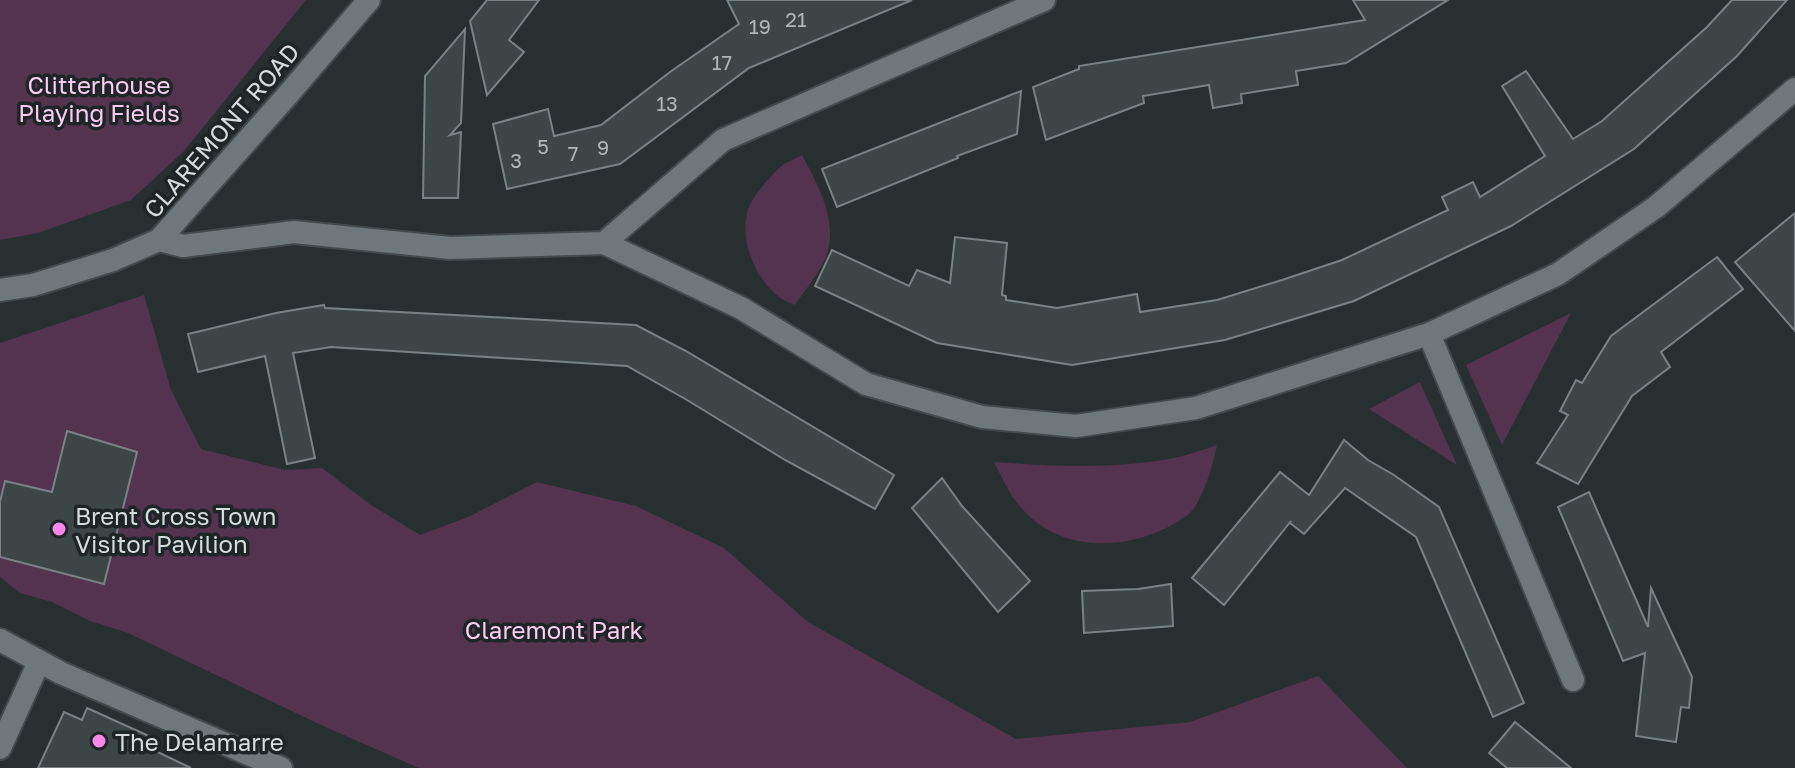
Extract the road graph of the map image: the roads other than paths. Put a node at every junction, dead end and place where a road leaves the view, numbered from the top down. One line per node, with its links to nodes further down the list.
1 (369, 0): 4 (street, CLAREMONT ROAD)
2 (1044, 0): 5 (street)
3 (1795, 89): 7 (street)
4 (159, 240): 5 (street); 6 (street, CLAREMONT ROAD)
5 (604, 243): 7 (street)
6 (0, 290)
7 (1429, 334): 10 (street)
8 (0, 640): 9 (street)
9 (39, 662): 11 (street); 12 (street)
10 (1573, 680)
11 (0, 748)
12 (281, 768)

